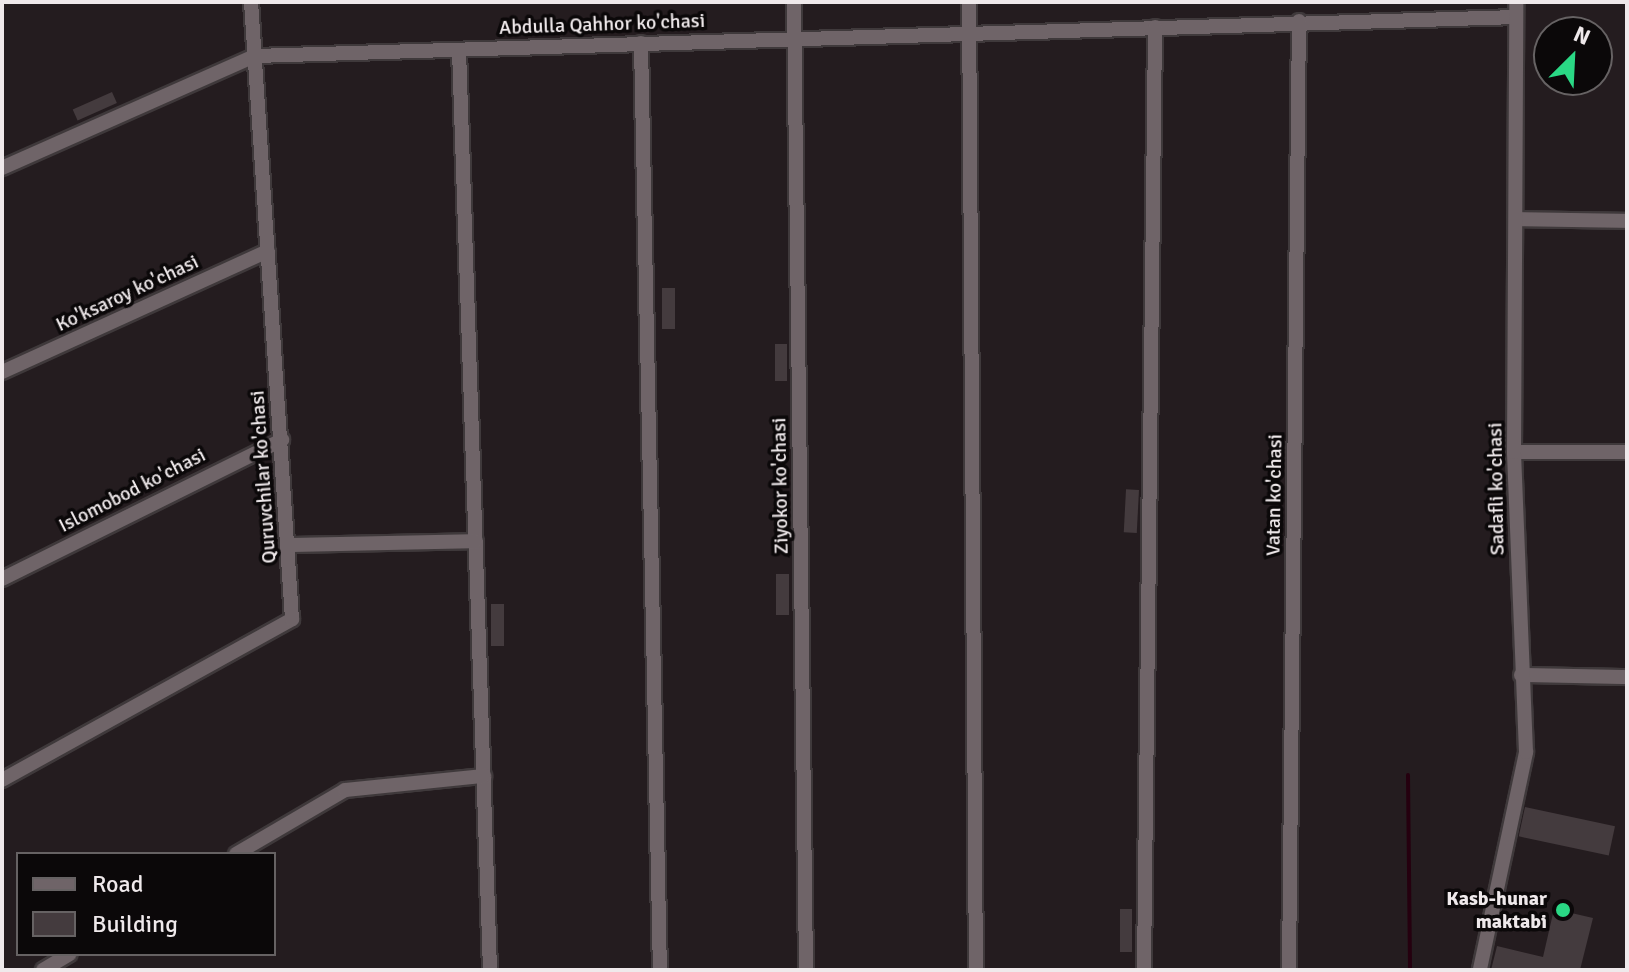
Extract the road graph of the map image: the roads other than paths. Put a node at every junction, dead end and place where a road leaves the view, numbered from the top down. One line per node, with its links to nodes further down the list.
1 (251, 2): 11 (street, Quruvchilar ko'chasi)
2 (794, 2): 8 (street, Ziyokor ko'chasi)
3 (969, 2): 7 (street)
4 (1516, 9): 5 (street, Abdulla Qahhor ko'chasi); 13 (street, Sadafli ko'chasi)
5 (1299, 21): 6 (street, Abdulla Qahhor ko'chasi); 36 (street, Vatan ko'chasi)
6 (1155, 27): 7 (street, Abdulla Qahhor ko'chasi); 35 (street)
7 (971, 34): 8 (street, Abdulla Qahhor ko'chasi); 34 (street)
8 (794, 37): 9 (street, Abdulla Qahhor ko'chasi); 33 (street, Ziyokor ko'chasi)
9 (641, 43): 10 (street, Abdulla Qahhor ko'chasi); 32 (street)
10 (459, 50): 11 (street, Abdulla Qahhor ko'chasi); 20 (street)
11 (255, 56): 12 (street, Abdulla Qahhor ko'chasi); 15 (street, Quruvchilar ko'chasi)
12 (2, 168)
13 (1516, 219): 14 (street); 18 (street, Sadafli ko'chasi)
14 (1627, 221)
15 (268, 251): 16 (street, Ko'ksaroy ko'chasi); 17 (street, Quruvchilar ko'chasi)
16 (2, 372)
17 (282, 440): 21 (street, Quruvchilar ko'chasi); 22 (street, Islomobod ko'chasi)
18 (1514, 452): 19 (street); 23 (street, Sadafli ko'chasi)
19 (1627, 452)
20 (476, 541): 21 (street); 25 (street)
21 (287, 545): 26 (street, Quruvchilar ko'chasi)
22 (2, 579)
23 (1521, 675): 24 (street); 29 (street, Sadafli ko'chasi)
24 (1627, 677)
25 (484, 776): 27 (street); 31 (street)
26 (2, 780)
27 (239, 852)
28 (67, 956): 30 (street)
29 (1480, 969)
30 (43, 970)
31 (490, 970)
32 (660, 970)
33 (806, 970)
34 (976, 970)
35 (1144, 970)
36 (1289, 970)

